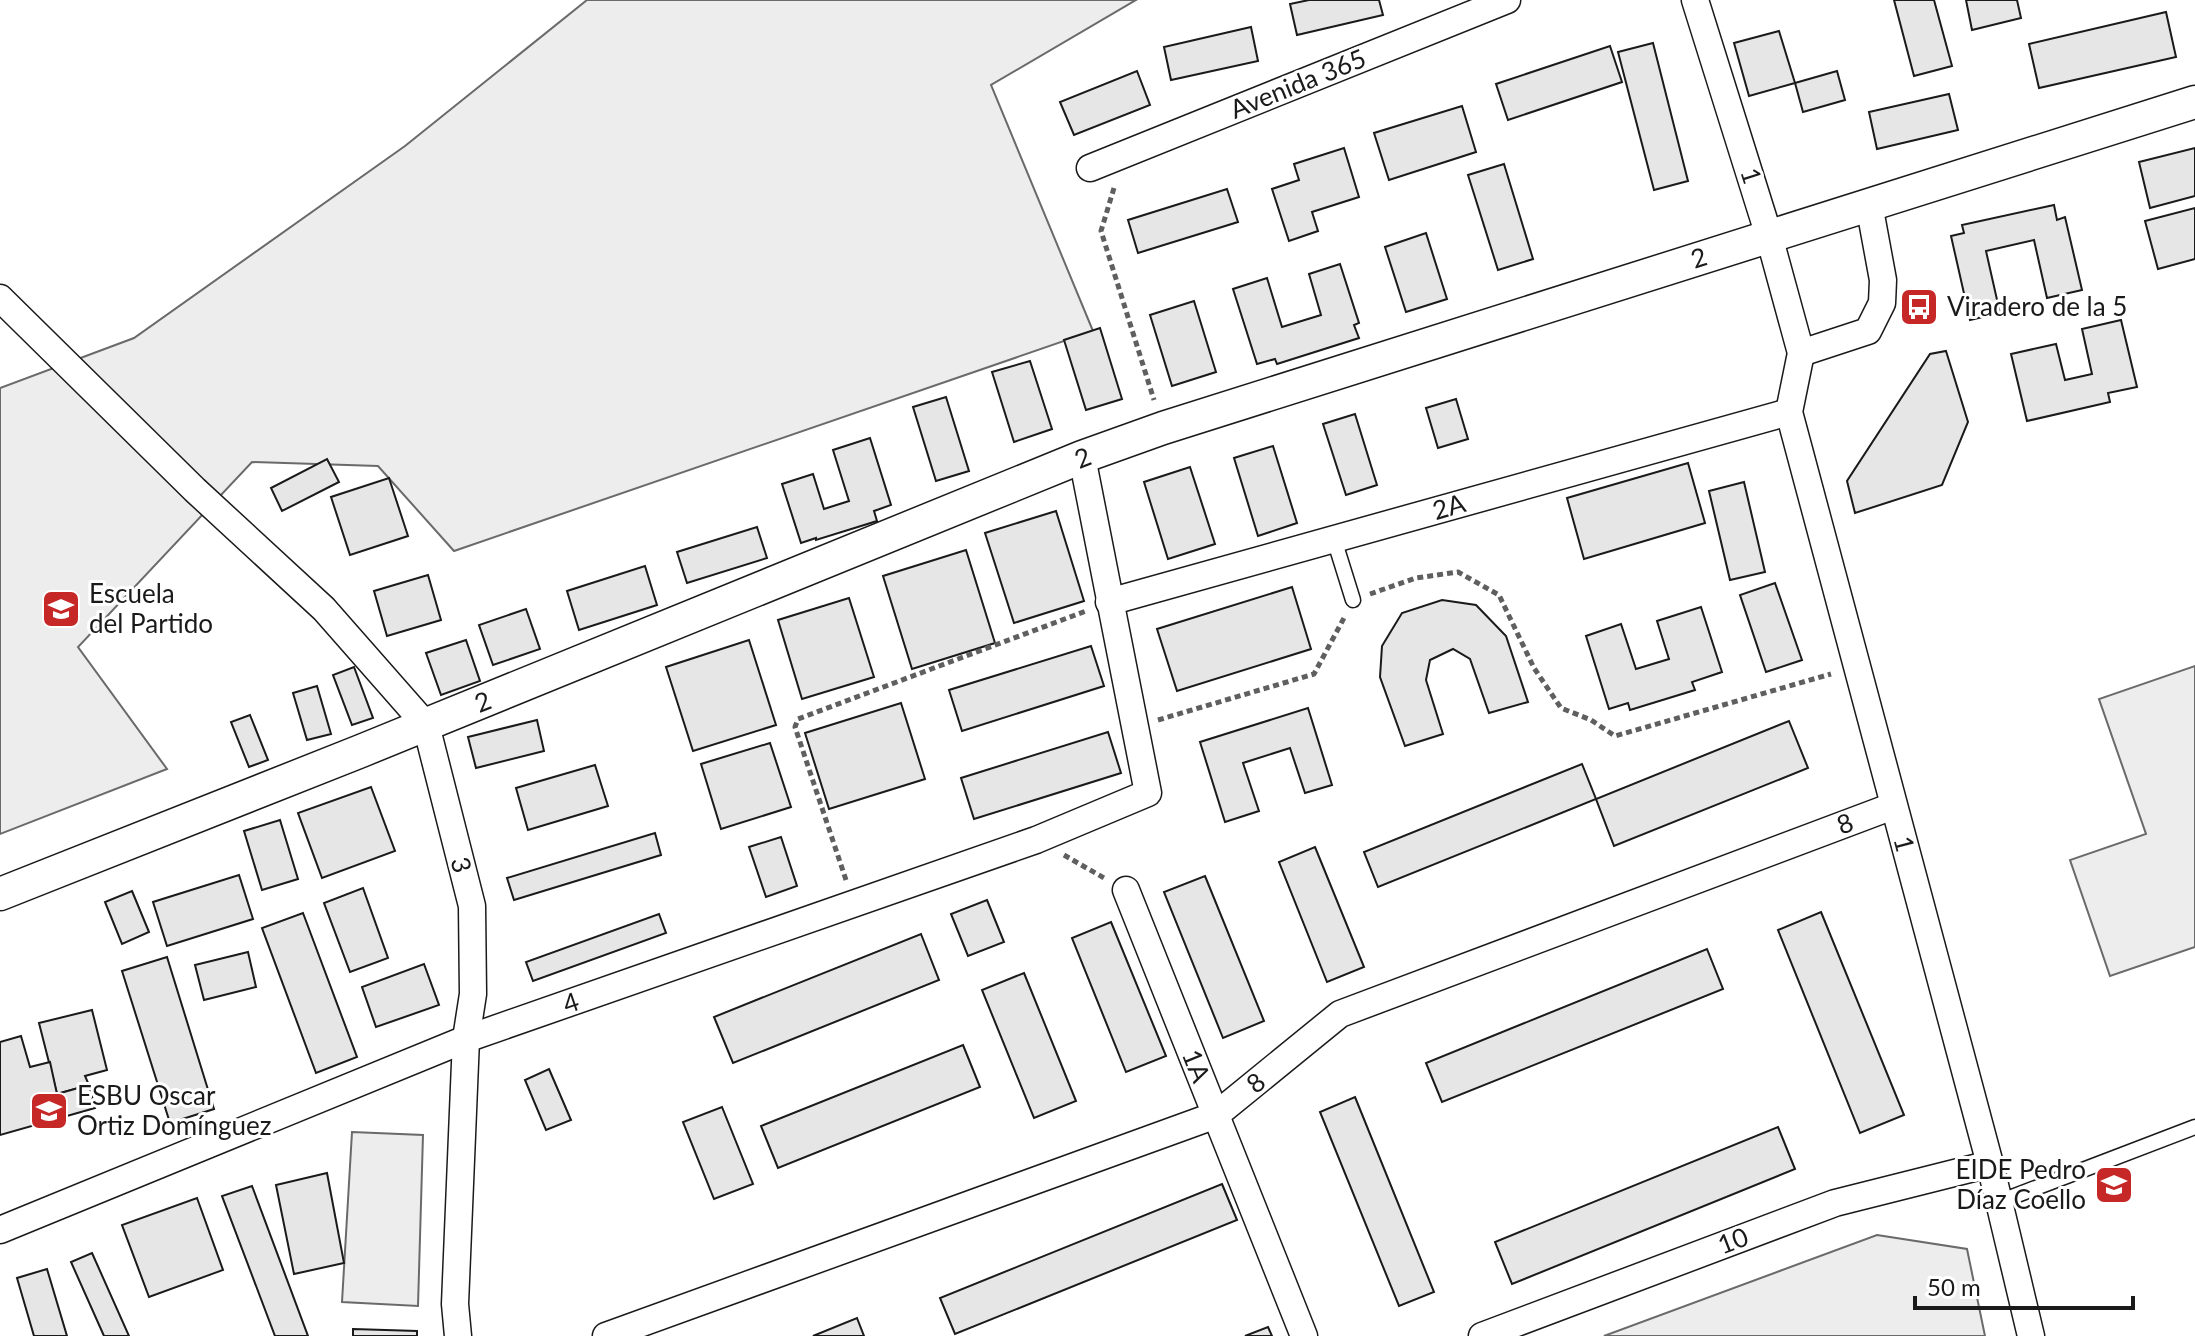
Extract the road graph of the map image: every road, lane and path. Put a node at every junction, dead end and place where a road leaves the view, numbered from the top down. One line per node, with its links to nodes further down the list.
1 (1507, 0): 4 (street, Avenida 365)
2 (1695, 0): 7 (street, 1)
3 (2195, 102): 6 (street, 2)
4 (1126, 154): 5 (street, Avenida 365); 11 (path)
5 (1090, 168)
6 (1869, 204): 7 (street, 2); 9 (street)
7 (1769, 236): 9 (street, 1); 11 (street, 2)
8 (0, 298): 17 (street, 3)
9 (1801, 353): 10 (street, 1)
10 (1789, 412): 13 (street, 2A); 16 (street, 1)
11 (1163, 428): 12 (street, 2)
12 (1082, 457): 15 (street); 17 (street, 2)
13 (1334, 539): 14 (lane); 15 (street, 2A)
14 (1353, 600): 16 (path); 18 (path)
15 (1109, 602): 18 (street); 23 (path)
16 (1858, 666): 19 (street, 1)
17 (426, 725): 22 (street, 2); 24 (street, 3)
18 (1134, 727): 20 (street, 4)
19 (1893, 806): 25 (street, 8); 27 (street, 1)
20 (1036, 840): 21 (path); 23 (street, 4)
21 (1126, 890): 25 (street, 1A)
22 (0, 894)
23 (854, 904): 24 (street, 4)
24 (466, 1039): 29 (street, 4); 30 (street, 3)
25 (1216, 1115): 31 (street, 8); 32 (street, 1A)
26 (2195, 1127): 28 (lane)
27 (1990, 1164): 28 (street, 1); 33 (street, 10)
28 (1999, 1202): 34 (street, 1)
29 (0, 1230)
30 (458, 1336)
31 (606, 1336)
32 (1304, 1336)
33 (1482, 1336)
34 (2031, 1336)

